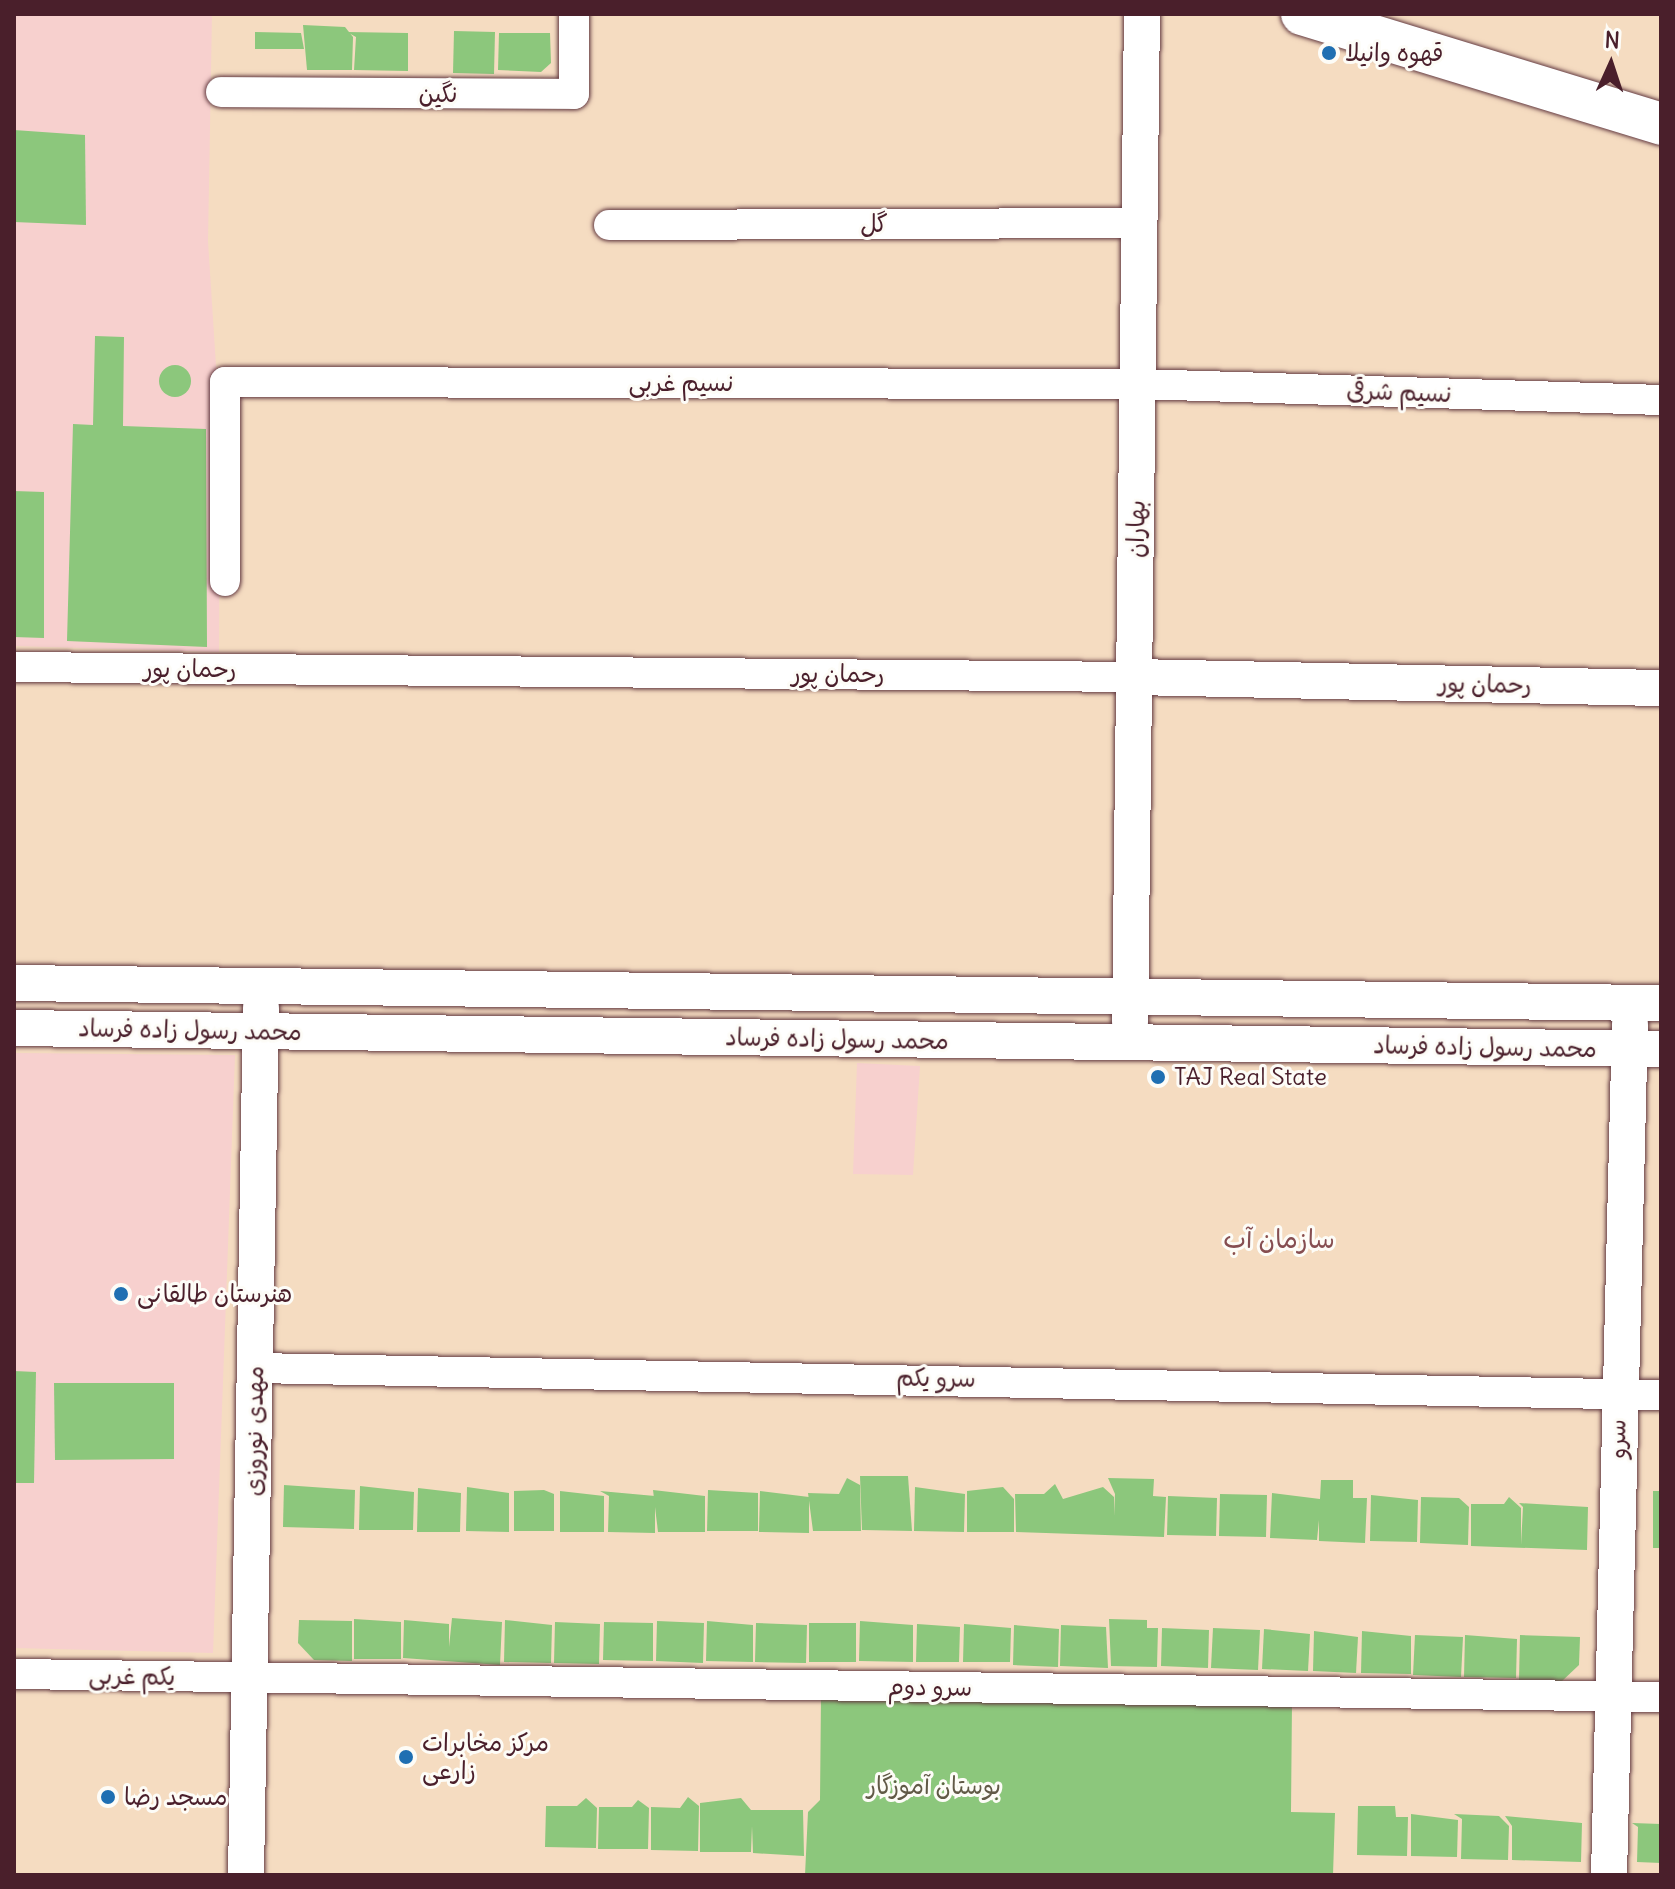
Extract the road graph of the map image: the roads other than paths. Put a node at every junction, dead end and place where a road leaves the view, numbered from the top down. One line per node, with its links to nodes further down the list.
1 (574, 14): 4 (street, نگین)
2 (1142, 14): 6 (street, بهاران)
3 (1302, 14): 5 (main road)
4 (221, 92)
5 (1661, 124)
6 (1139, 223): 7 (street, گل); 8 (street, بهاران)
7 (609, 225)
8 (1138, 384): 9 (street, نسیم شرقی); 10 (street, نسیم غربی); 12 (street, بهاران)
9 (1661, 400)
10 (225, 581)
11 (14, 667): 12 (street, رحمان پور)
12 (1134, 677): 13 (street, رحمان پور); 17 (street, بهاران)
13 (1661, 688)
14 (14, 983): 15 (street, محمد رسول زاده فرساد)
15 (261, 987): 16 (street, محمد رسول زاده فرساد); 20 (street, مهدی نوروزی)
16 (741, 992): 17 (street, محمد رسول زاده فرساد); 21 (street)
17 (1130, 997): 18 (street, محمد رسول زاده فرساد); 22 (street, بهاران)
18 (1646, 1003): 23 (street, سرو)
19 (14, 1028): 20 (street, محمد رسول زاده فرساد)
20 (261, 1031): 21 (street, محمد رسول زاده فرساد); 24 (street, مهدی نوروزی)
21 (740, 1037): 22 (street, محمد رسول زاده فرساد)
22 (1130, 1043): 23 (street, محمد رسول زاده فرساد)
23 (1645, 1049): 25 (street, سرو)
24 (255, 1368): 25 (street, سرو یکم); 28 (street, مهدی نوروزی)
25 (1618, 1395): 26 (street, سرو یکم); 29 (street, سرو)
26 (1661, 1395)
27 (14, 1674): 28 (street, یکم غربی)
28 (250, 1679): 29 (street, سرو دوم); 31 (street, مهدی نوروزی)
29 (1611, 1696): 30 (street, سرو دوم); 32 (street, سرو)
30 (1661, 1697)
31 (246, 1875)
32 (1609, 1875)

